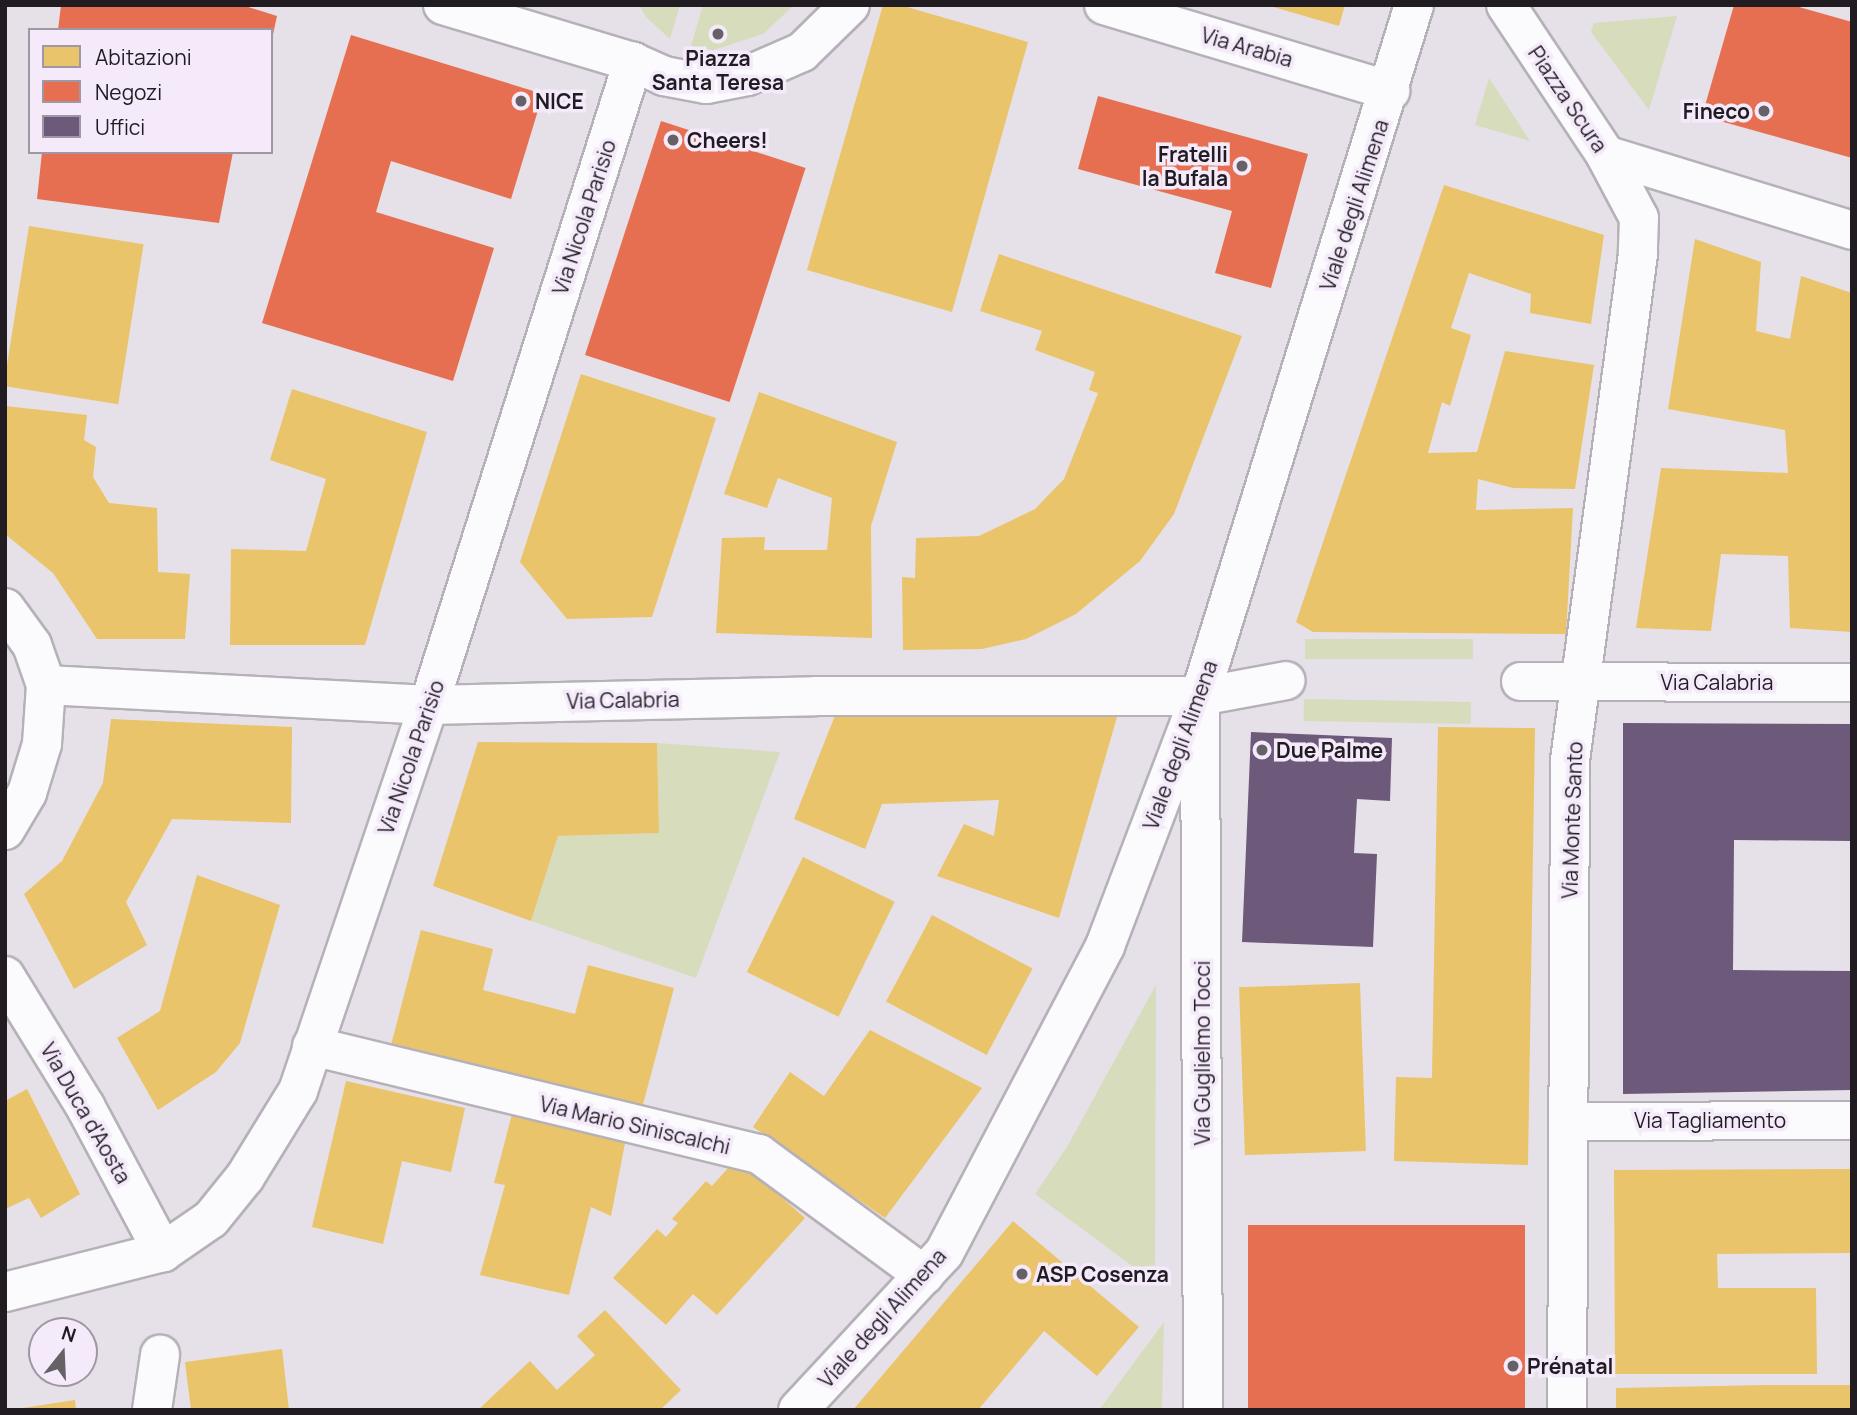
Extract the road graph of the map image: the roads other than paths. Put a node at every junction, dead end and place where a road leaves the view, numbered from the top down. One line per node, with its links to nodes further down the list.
1 (443, 5): 6 (street)
2 (850, 5): 6 (street)
3 (1104, 5): 7 (street, Via Arabia)
4 (1414, 5): 7 (street, Viale degli Alimena)
5 (1506, 5): 8 (street, Piazza Scura)
6 (633, 62): 18 (street, Via Nicola Parisio)
7 (1390, 90): 17 (street, Viale degli Alimena)
8 (1605, 154): 9 (street, Piazza Scura); 10 (street)
9 (1629, 194): 14 (street, Via Monte Santo)
10 (1852, 230)
11 (5, 608): 16 (street)
12 (1286, 680): 17 (street)
13 (1520, 681): 14 (street, Via Calabria)
14 (1583, 681): 15 (street, Via Calabria); 23 (street, Via Monte Santo)
15 (1852, 682)
16 (46, 685): 18 (street, Via Calabria); 19 (street)
17 (1200, 696): 18 (street, Via Calabria); 25 (street, Viale degli Alimena); 30 (street, Via Guglielmo Tocci)
18 (429, 705): 21 (street, Via Nicola Parisio)
19 (5, 830)
20 (5, 976): 24 (street, Via Duca d'Aosta)
21 (312, 1046): 24 (street, Via Nicola Parisio); 25 (street, Via Mario Siniscalchi)
22 (1852, 1120): 23 (street, Via Tagliamento)
23 (1569, 1121): 31 (street, Via Monte Santo)
24 (163, 1252): 26 (street, Via Nicola Parisio)
25 (924, 1275): 29 (street, Viale degli Alimena)
26 (5, 1292)
27 (160, 1355): 28 (street)
28 (152, 1410)
29 (798, 1410)
30 (1203, 1410)
31 (1567, 1410)

